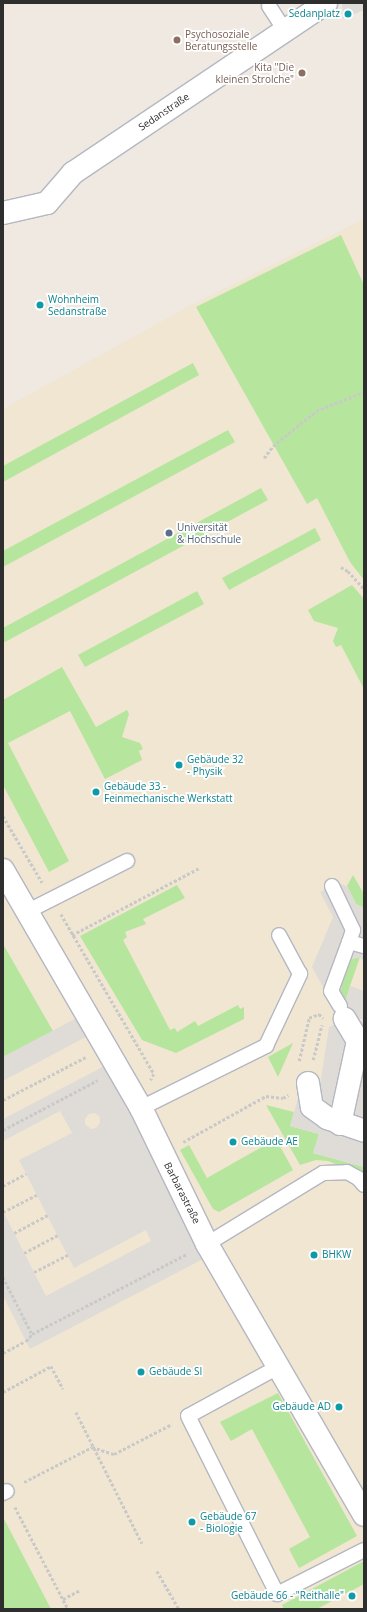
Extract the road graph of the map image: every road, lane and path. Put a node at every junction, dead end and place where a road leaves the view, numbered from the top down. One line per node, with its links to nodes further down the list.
1 (326, 3): 3 (street, Sedanstraße)
2 (270, 6): 3 (lane)
3 (285, 31): 4 (street, Sedanstraße)
4 (3, 213)
5 (364, 392): 6 (path)
6 (264, 458)
7 (341, 567): 8 (path)
8 (364, 590)
9 (3, 816): 14 (path)
10 (127, 861): 14 (lane)
11 (199, 868): 16 (path)
12 (3, 870): 15 (street, Barbarastraße)
13 (332, 886): 18 (lane)
14 (52, 899): 15 (lane); 16 (path)
15 (28, 911): 20 (street, Barbarastraße)
16 (72, 935): 20 (path); 26 (path)
17 (279, 935): 29 (lane)
18 (349, 942): 19 (lane); 21 (lane)
19 (364, 946)
20 (49, 948): 22 (street, Barbarastraße)
21 (340, 1016): 23 (street)
22 (106, 1046): 25 (street, Barbarastraße); 28 (path)
23 (359, 1057): 30 (street)
24 (298, 1064): 27 (path)
25 (119, 1069): 29 (street, Barbarastraße); 31 (path)
26 (154, 1074)
27 (300, 1088): 30 (street); 33 (path)
28 (3, 1100)
29 (141, 1108): 33 (street, Barbarastraße)
30 (340, 1124): 32 (street)
31 (3, 1130)
32 (364, 1131)
33 (162, 1153): 42 (street, Barbarastraße)
34 (26, 1174): 36 (path)
35 (364, 1185): 42 (lane)
36 (3, 1186)
37 (37, 1195): 38 (path)
38 (3, 1212)
39 (48, 1215): 40 (path)
40 (14, 1233)
41 (58, 1235): 43 (path)
42 (207, 1244): 47 (path); 49 (street, Barbarastraße)
43 (24, 1253)
44 (68, 1255): 45 (path)
45 (34, 1272)
46 (3, 1277): 47 (path)
47 (32, 1334): 48 (path)
48 (3, 1353)
49 (278, 1367): 56 (street, Barbarastraße); 58 (lane)
50 (63, 1389): 51 (path)
51 (3, 1392)
52 (76, 1412): 54 (path)
53 (178, 1421): 54 (path)
54 (92, 1447): 55 (path); 57 (path)
55 (5, 1492): 61 (path)
56 (364, 1515)
57 (142, 1542)
58 (364, 1550)
59 (157, 1571): 63 (path)
60 (80, 1590): 61 (path)
61 (63, 1599): 62 (path)
62 (68, 1609)
63 (179, 1609)

